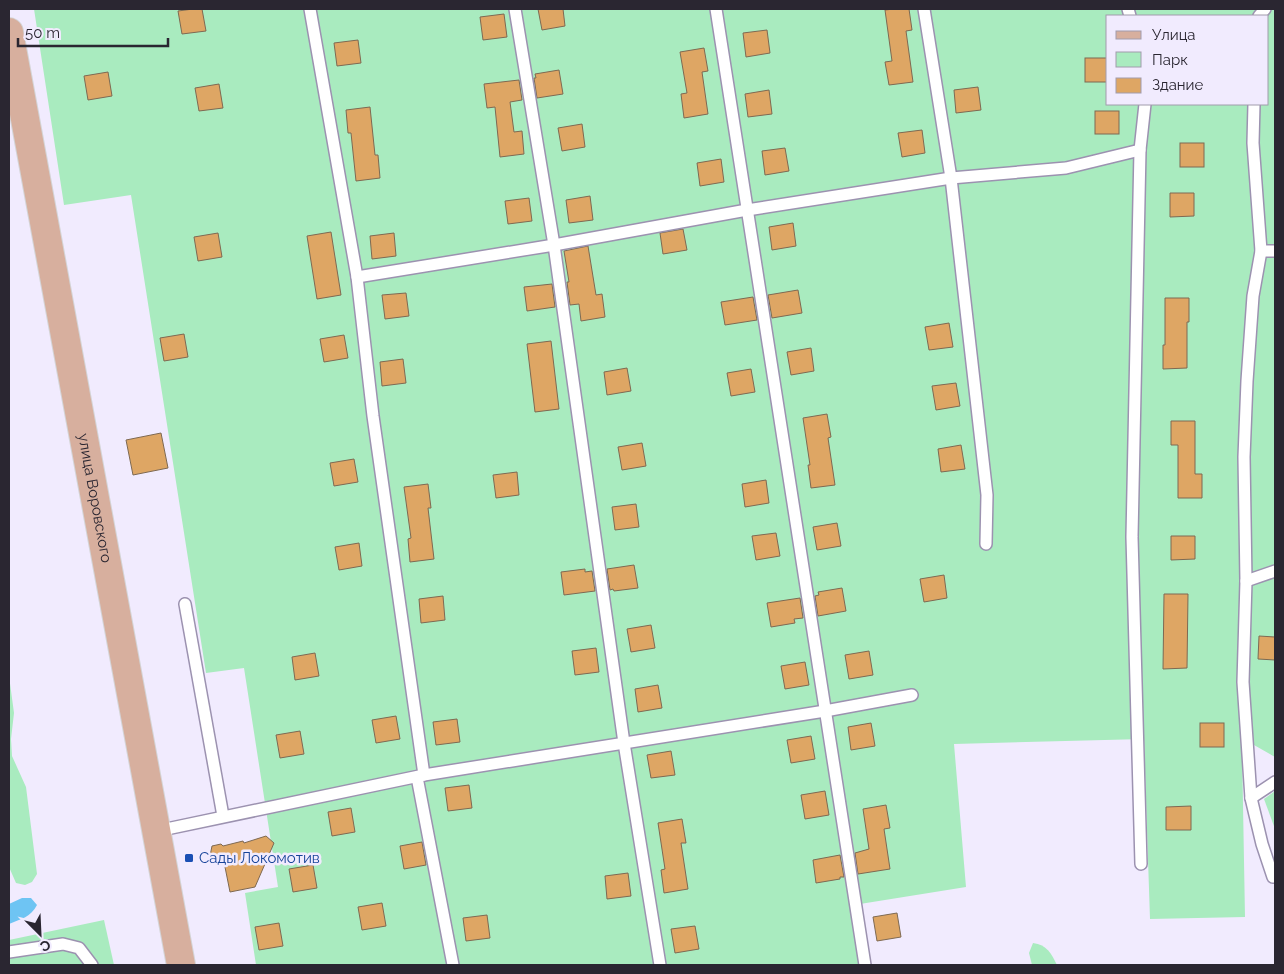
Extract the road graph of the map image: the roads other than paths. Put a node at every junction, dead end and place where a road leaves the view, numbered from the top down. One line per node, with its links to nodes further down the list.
1 (310, 9): 14 (lane)
2 (515, 9): 11 (lane)
3 (716, 9): 10 (lane)
4 (924, 9): 9 (lane)
5 (9, 32): 26 (main road, улица Воровского)
6 (1145, 105): 8 (lane)
7 (1254, 105): 12 (lane)
8 (1140, 150): 9 (lane); 27 (lane)
9 (951, 178): 10 (lane); 15 (lane)
10 (748, 210): 11 (lane); 20 (lane)
11 (554, 244): 14 (lane); 21 (lane)
12 (1261, 251): 13 (lane); 17 (lane)
13 (1275, 251)
14 (357, 276): 22 (lane)
15 (986, 544)
16 (1275, 571): 17 (lane)
17 (1246, 580): 24 (lane)
18 (185, 604): 25 (lane)
19 (912, 695): 20 (lane)
20 (825, 711): 21 (lane); 34 (lane)
21 (624, 743): 22 (lane); 33 (lane)
22 (420, 776): 25 (lane); 32 (lane)
23 (1275, 782): 24 (lane)
24 (1251, 798): 28 (lane)
25 (223, 816): 26 (lane)
26 (157, 831): 31 (main road, улица Воровского)
27 (1141, 864)
28 (1273, 877)
29 (9, 952): 30 (lane)
30 (92, 965)
31 (181, 965)
32 (453, 965)
33 (660, 965)
34 (865, 965)

